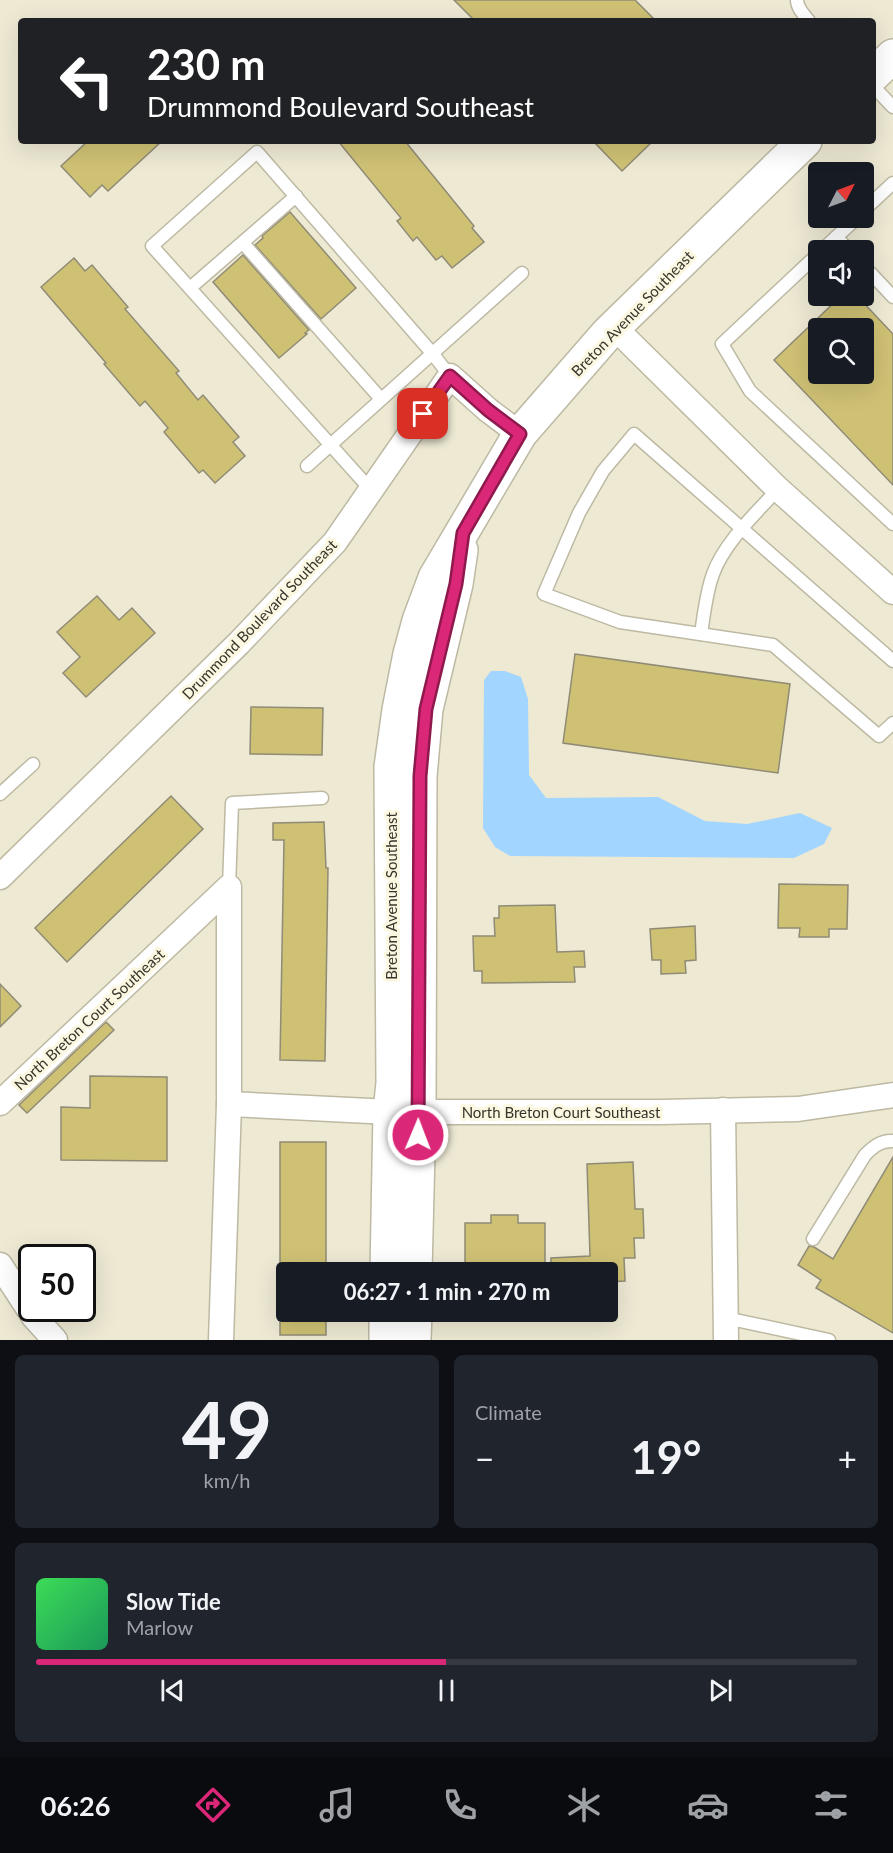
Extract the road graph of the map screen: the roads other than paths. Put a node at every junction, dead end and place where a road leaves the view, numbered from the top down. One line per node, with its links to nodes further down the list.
1 (798, 1): 2 (lane)
2 (807, 18)
3 (893, 56): 4 (main road)
4 (876, 72)
5 (876, 89): 6 (lane)
6 (893, 107)
7 (802, 144): 21 (main road, Breton Avenue Southeast)
8 (893, 183): 10 (lane)
9 (296, 196): 15 (lane); 19 (lane); 22 (lane)
10 (874, 201)
11 (846, 228): 12 (lane)
12 (836, 237): 13 (lane); 14 (lane)
13 (833, 240)
14 (839, 240)
15 (243, 243): 19 (lane); 24 (lane)
16 (808, 263): 30 (lane)
17 (522, 273): 22 (lane)
18 (874, 277): 20 (lane)
19 (190, 288): 26 (lane)
20 (893, 297)
21 (614, 327): 25 (main road, Breton Avenue Southeast); 28 (street)
22 (432, 352): 23 (lane); 24 (lane)
23 (450, 376): 25 (street); 29 (street, Drummond Boulevard Southeast)
24 (381, 399): 26 (lane)
25 (520, 434): 45 (main road, Breton Avenue Southeast)
26 (330, 445): 27 (lane); 29 (lane)
27 (307, 466)
28 (778, 489): 31 (lane); 32 (street)
29 (370, 490): 39 (street, Drummond Boulevard Southeast)
30 (893, 524)
31 (742, 528): 33 (lane); 33 (lane); 34 (lane)
32 (893, 592)
33 (701, 634): 35 (lane)
34 (893, 661)
35 (893, 723)
36 (33, 764): 37 (lane)
37 (0, 794)
38 (322, 798): 40 (lane)
39 (0, 877)
40 (230, 887): 42 (street, North Breton Court Southeast); 43 (street)
41 (893, 1095): 44 (street, North Breton Court Southeast)
42 (0, 1103)
43 (229, 1104): 45 (street, North Breton Court Southeast); 55 (street)
44 (723, 1110): 45 (street, North Breton Court Southeast); 53 (street)
45 (404, 1112): 48 (main road, Breton Avenue Southeast); 49 (main road, Breton Avenue Southeast)
46 (893, 1141): 47 (lane)
47 (813, 1239)
48 (388, 1262)
49 (414, 1262)
50 (0, 1265): 54 (street)
51 (386, 1322): 56 (main road)
52 (415, 1322): 57 (main road)
53 (726, 1329): 58 (lane)
54 (55, 1340)
55 (221, 1340)
56 (386, 1340)
57 (414, 1340)
58 (829, 1340)

